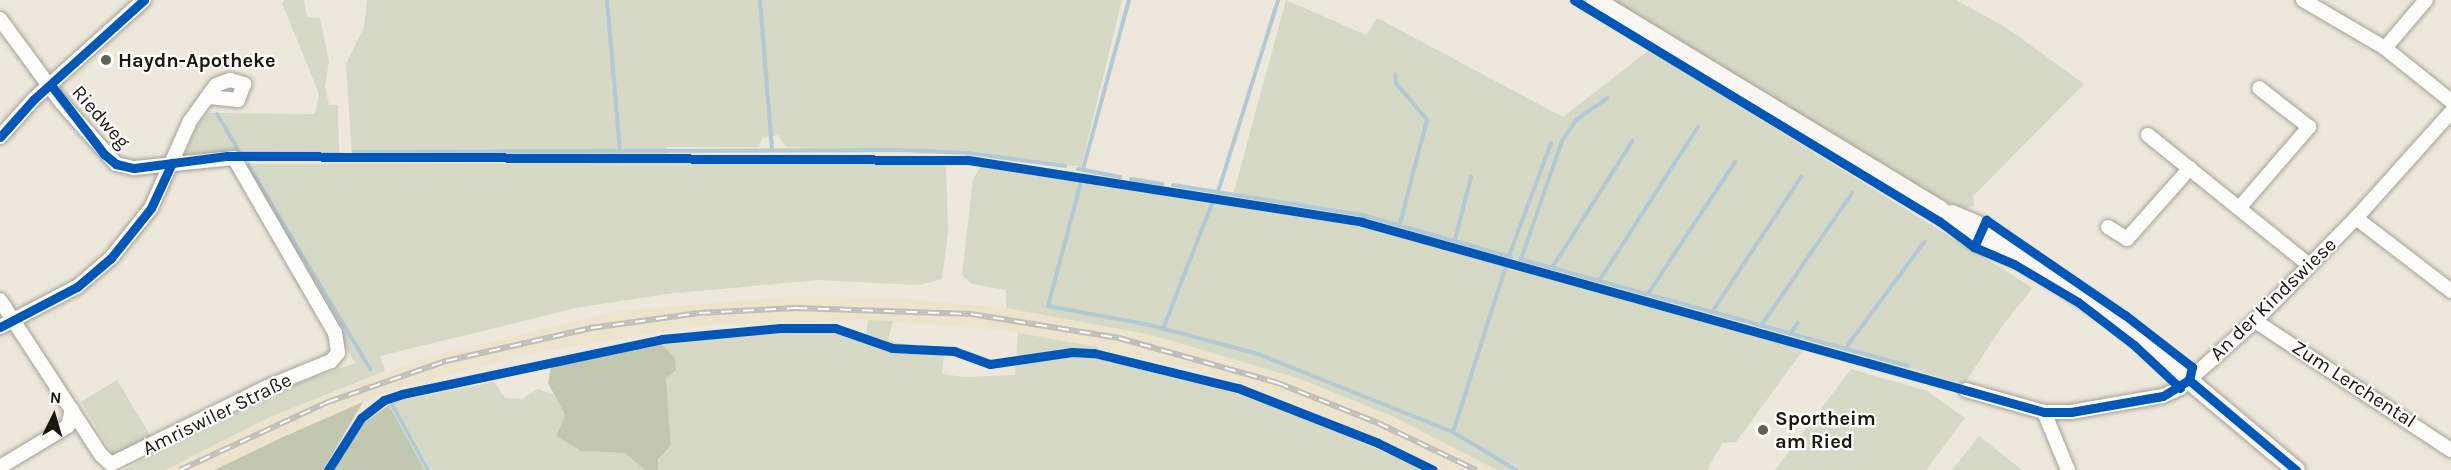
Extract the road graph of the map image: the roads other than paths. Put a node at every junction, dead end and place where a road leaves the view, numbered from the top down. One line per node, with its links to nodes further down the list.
1 (144, 0): 9 (street)
2 (156, 0): 9 (street)
3 (1595, 0): 27 (street)
4 (2303, 0): 7 (street)
5 (2426, 0): 7 (street)
6 (0, 19): 9 (street)
7 (2385, 48): 11 (street)
8 (2259, 88): 17 (street)
9 (53, 89): 14 (street); 15 (street, Riedweg)
10 (209, 97): 15 (street)
11 (2451, 101)
12 (2451, 112): 18 (street, An der Kindswiese)
13 (2148, 135): 16 (street)
14 (0, 137)
15 (172, 163): 23 (street); 26 (street, Riedweg)
16 (2190, 168): 17 (street); 19 (street)
17 (2240, 207): 20 (street)
18 (2356, 218): 20 (street, An der Kindswiese); 21 (street)
19 (2108, 228)
20 (2309, 265): 24 (street, An der Kindswiese)
21 (2451, 291)
22 (0, 300): 23 (street, Amriswiler Straße)
23 (12, 319): 25 (street); 29 (street, Amriswiler Straße)
24 (2255, 321): 27 (street, An der Kindswiese); 31 (street, Zum Lerchental)
25 (0, 327)
26 (338, 353): 29 (street, Amriswiler Straße)
27 (2189, 380): 30 (street, An der Kindswiese); 34 (street)
28 (1966, 390): 30 (street, An der Kindswiese)
29 (72, 409): 32 (street)
30 (2044, 412): 33 (street)
31 (2451, 450)
32 (0, 467)
33 (2068, 470)
34 (2296, 470)

